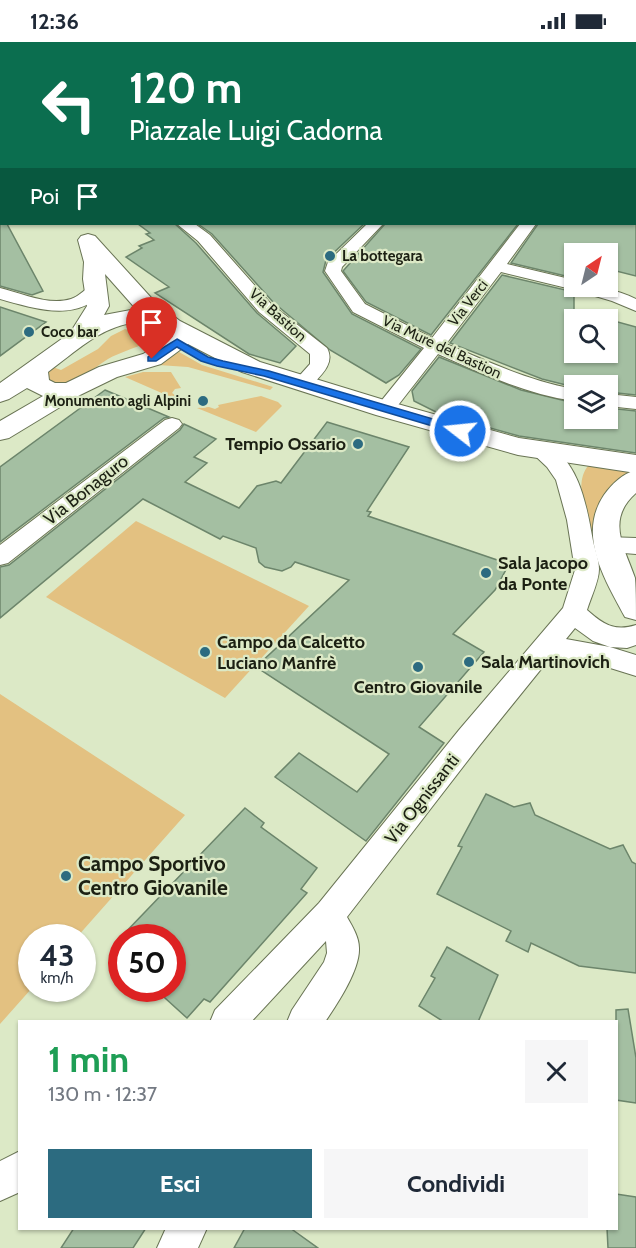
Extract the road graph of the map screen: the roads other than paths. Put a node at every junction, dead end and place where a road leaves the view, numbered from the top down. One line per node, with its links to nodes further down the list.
1 (80, 225): 5 (main road)
2 (186, 225): 17 (street, Via Bastion)
3 (374, 225): 15 (street, Via Mure del Bastion)
4 (527, 225): 6 (street, Via Verci)
5 (93, 253): 8 (main road); 12 (main road); 13 (main road)
6 (496, 266): 7 (street); 15 (street, Via Verci)
7 (564, 283)
8 (95, 290): 9 (street); 14 (main road)
9 (0, 293)
10 (618, 297): 11 (street)
11 (636, 306)
12 (107, 320): 13 (main road); 14 (main road)
13 (175, 334): 17 (main road); 18 (main road)
14 (80, 336): 16 (main road)
15 (435, 346): 19 (street, Via Mure del Bastion); 23 (street, Via Verci)
16 (36, 370): 18 (main road); 20 (main road)
17 (302, 384): 23 (main road)
18 (71, 390): 25 (main road)
19 (564, 393)
20 (0, 394)
21 (618, 401): 22 (street)
22 (636, 403)
23 (385, 409): 26 (main road)
24 (172, 424): 31 (street, Via Bonaguro)
25 (0, 432)
26 (540, 450): 27 (main road); 30 (street)
27 (636, 464)
28 (636, 479): 30 (street)
29 (636, 546): 30 (street)
30 (596, 552): 32 (street); 33 (street, Via Ognissanti)
31 (0, 557)
32 (636, 609)
33 (574, 612): 34 (street); 35 (street, Via Ognissanti)
34 (636, 635)
35 (545, 648): 36 (street); 37 (street, Via Ognissanti)
36 (636, 666)
37 (330, 914): 38 (street, Via Ognissanti); 39 (street)
38 (229, 1020)
39 (305, 1020)
40 (18, 1171): 41 (street)
41 (0, 1182)
42 (187, 1230): 43 (street)
43 (177, 1248)

